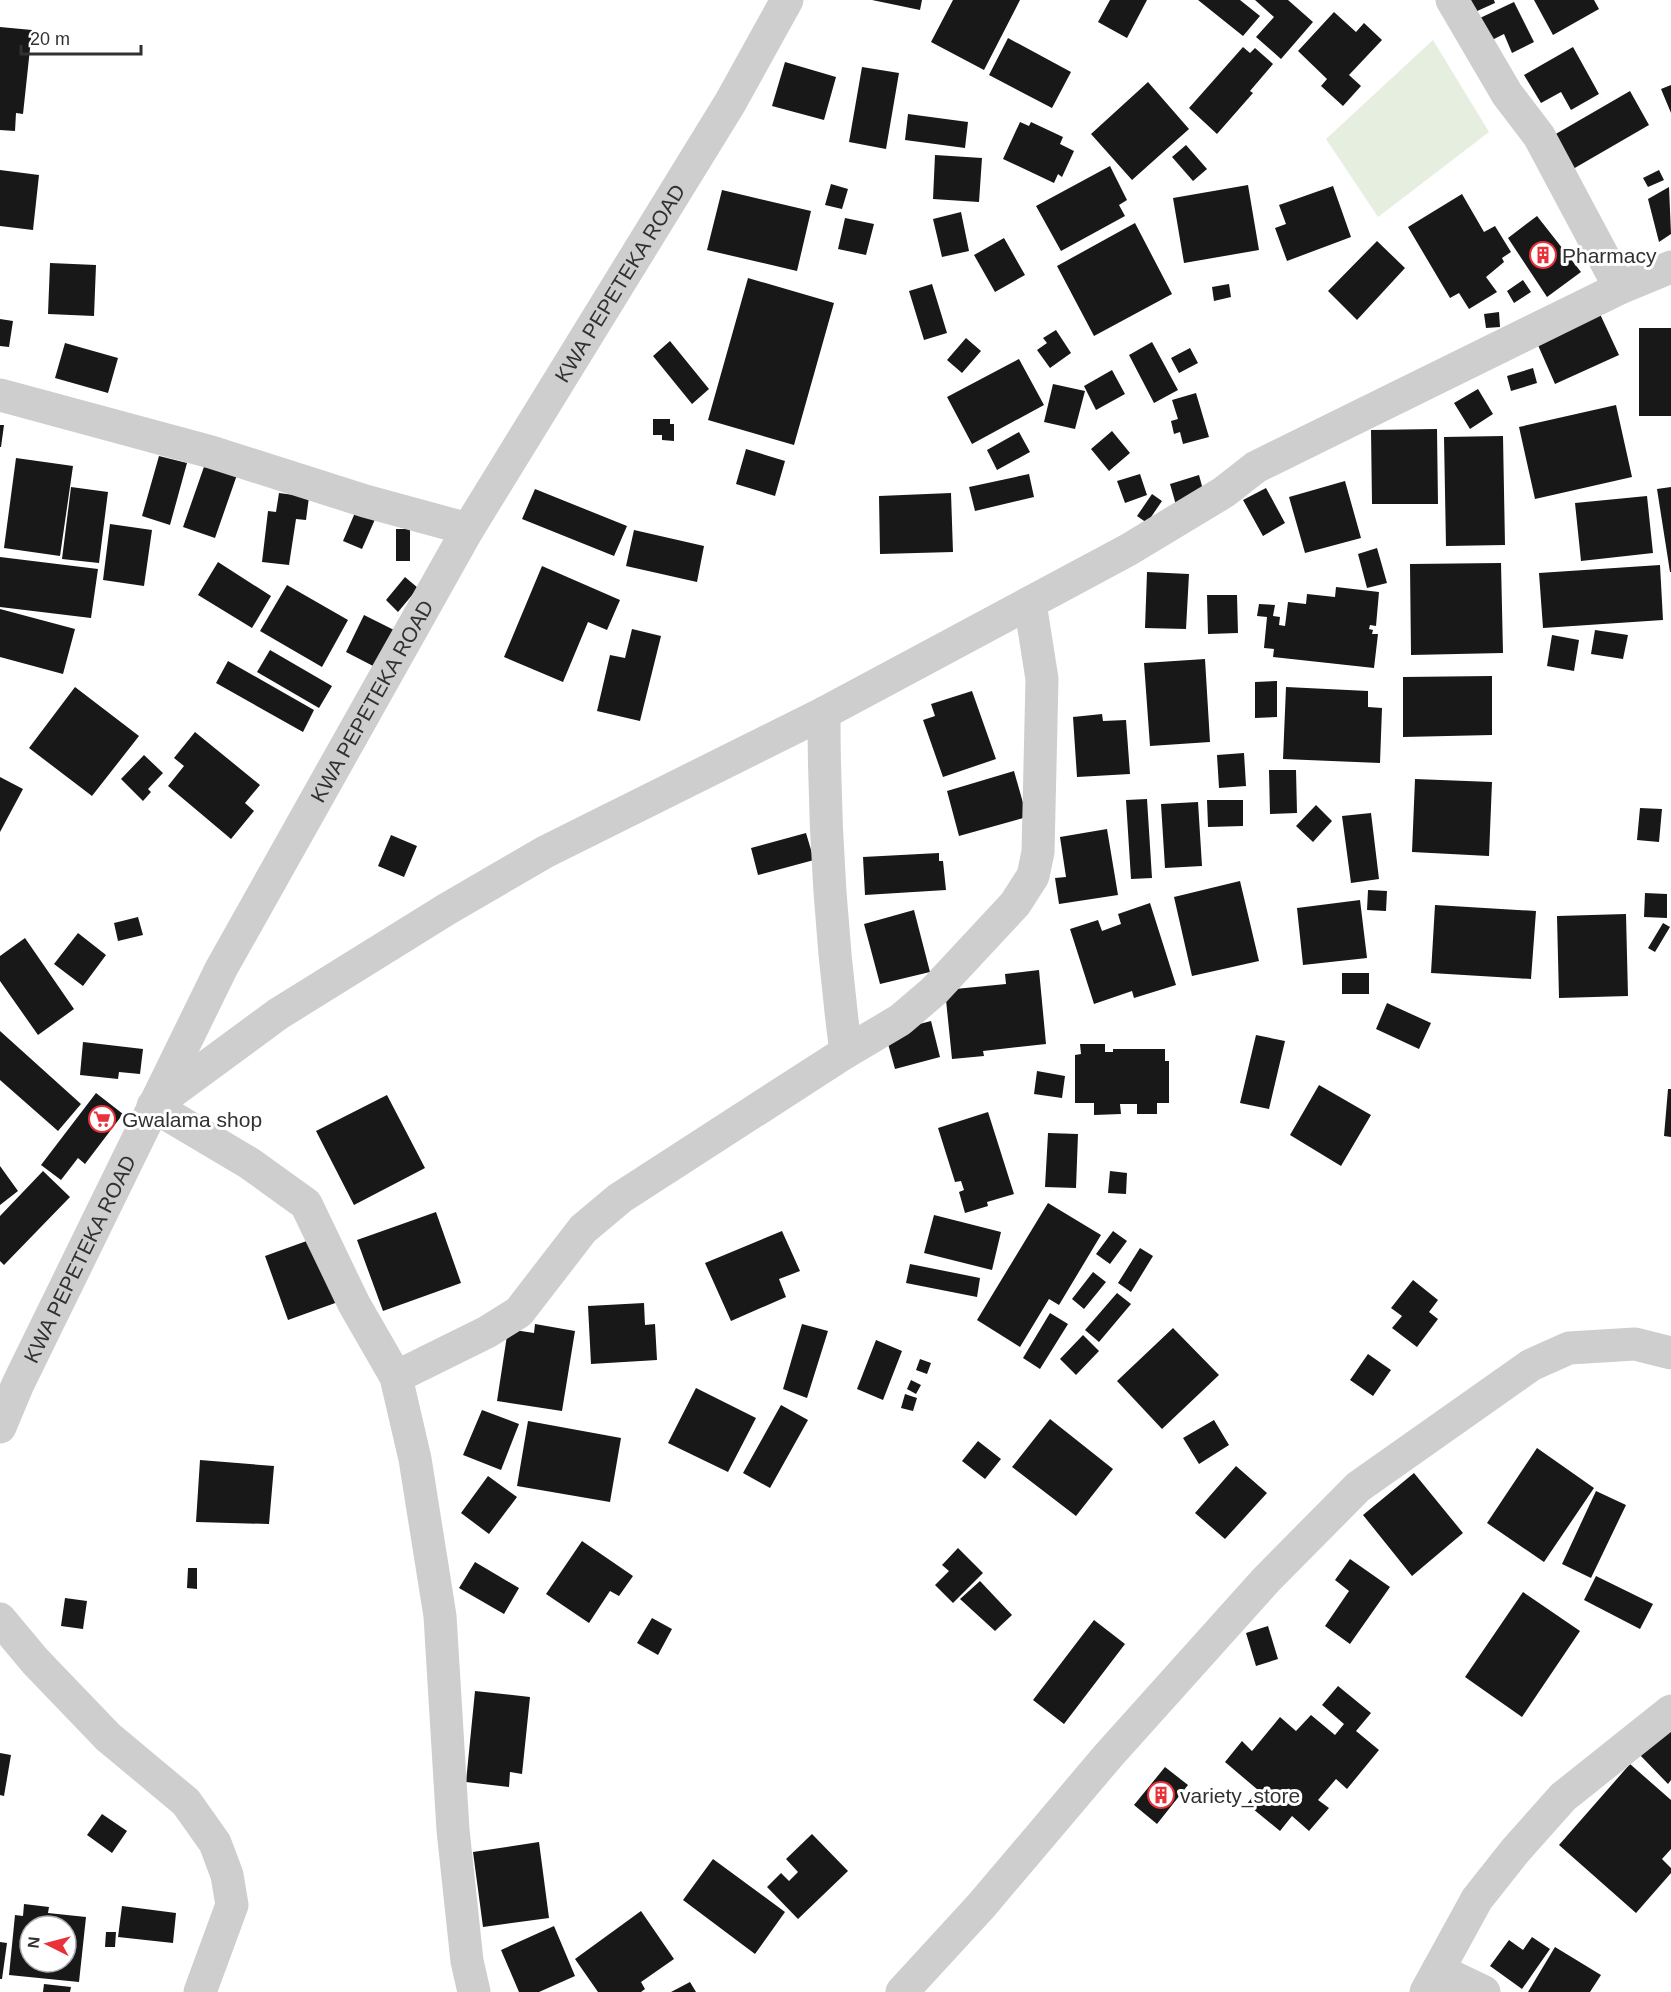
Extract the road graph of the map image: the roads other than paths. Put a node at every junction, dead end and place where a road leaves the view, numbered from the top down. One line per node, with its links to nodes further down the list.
1 (787, 0): 6 (street, KWA PEPETEKA ROAD)
2 (1452, 0): 4 (street)
3 (1671, 267): 4 (street)
4 (1620, 288): 7 (street)
5 (0, 395): 6 (street)
6 (468, 529): 10 (street, KWA PEPETEKA ROAD)
7 (1030, 603): 8 (street); 9 (street)
8 (824, 713): 9 (street); 10 (street)
9 (846, 1052): 13 (street)
10 (153, 1106): 12 (street, KWA PEPETEKA ROAD); 13 (street)
11 (1671, 1353): 20 (street)
12 (9, 1377): 14 (street, KWA PEPETEKA ROAD)
13 (396, 1377): 19 (street)
14 (0, 1427)
15 (0, 1619): 18 (street)
16 (1671, 1711): 17 (street)
17 (1432, 1981): 21 (street)
18 (200, 1992)
19 (474, 1992)
20 (902, 1992)
21 (1484, 1992)

